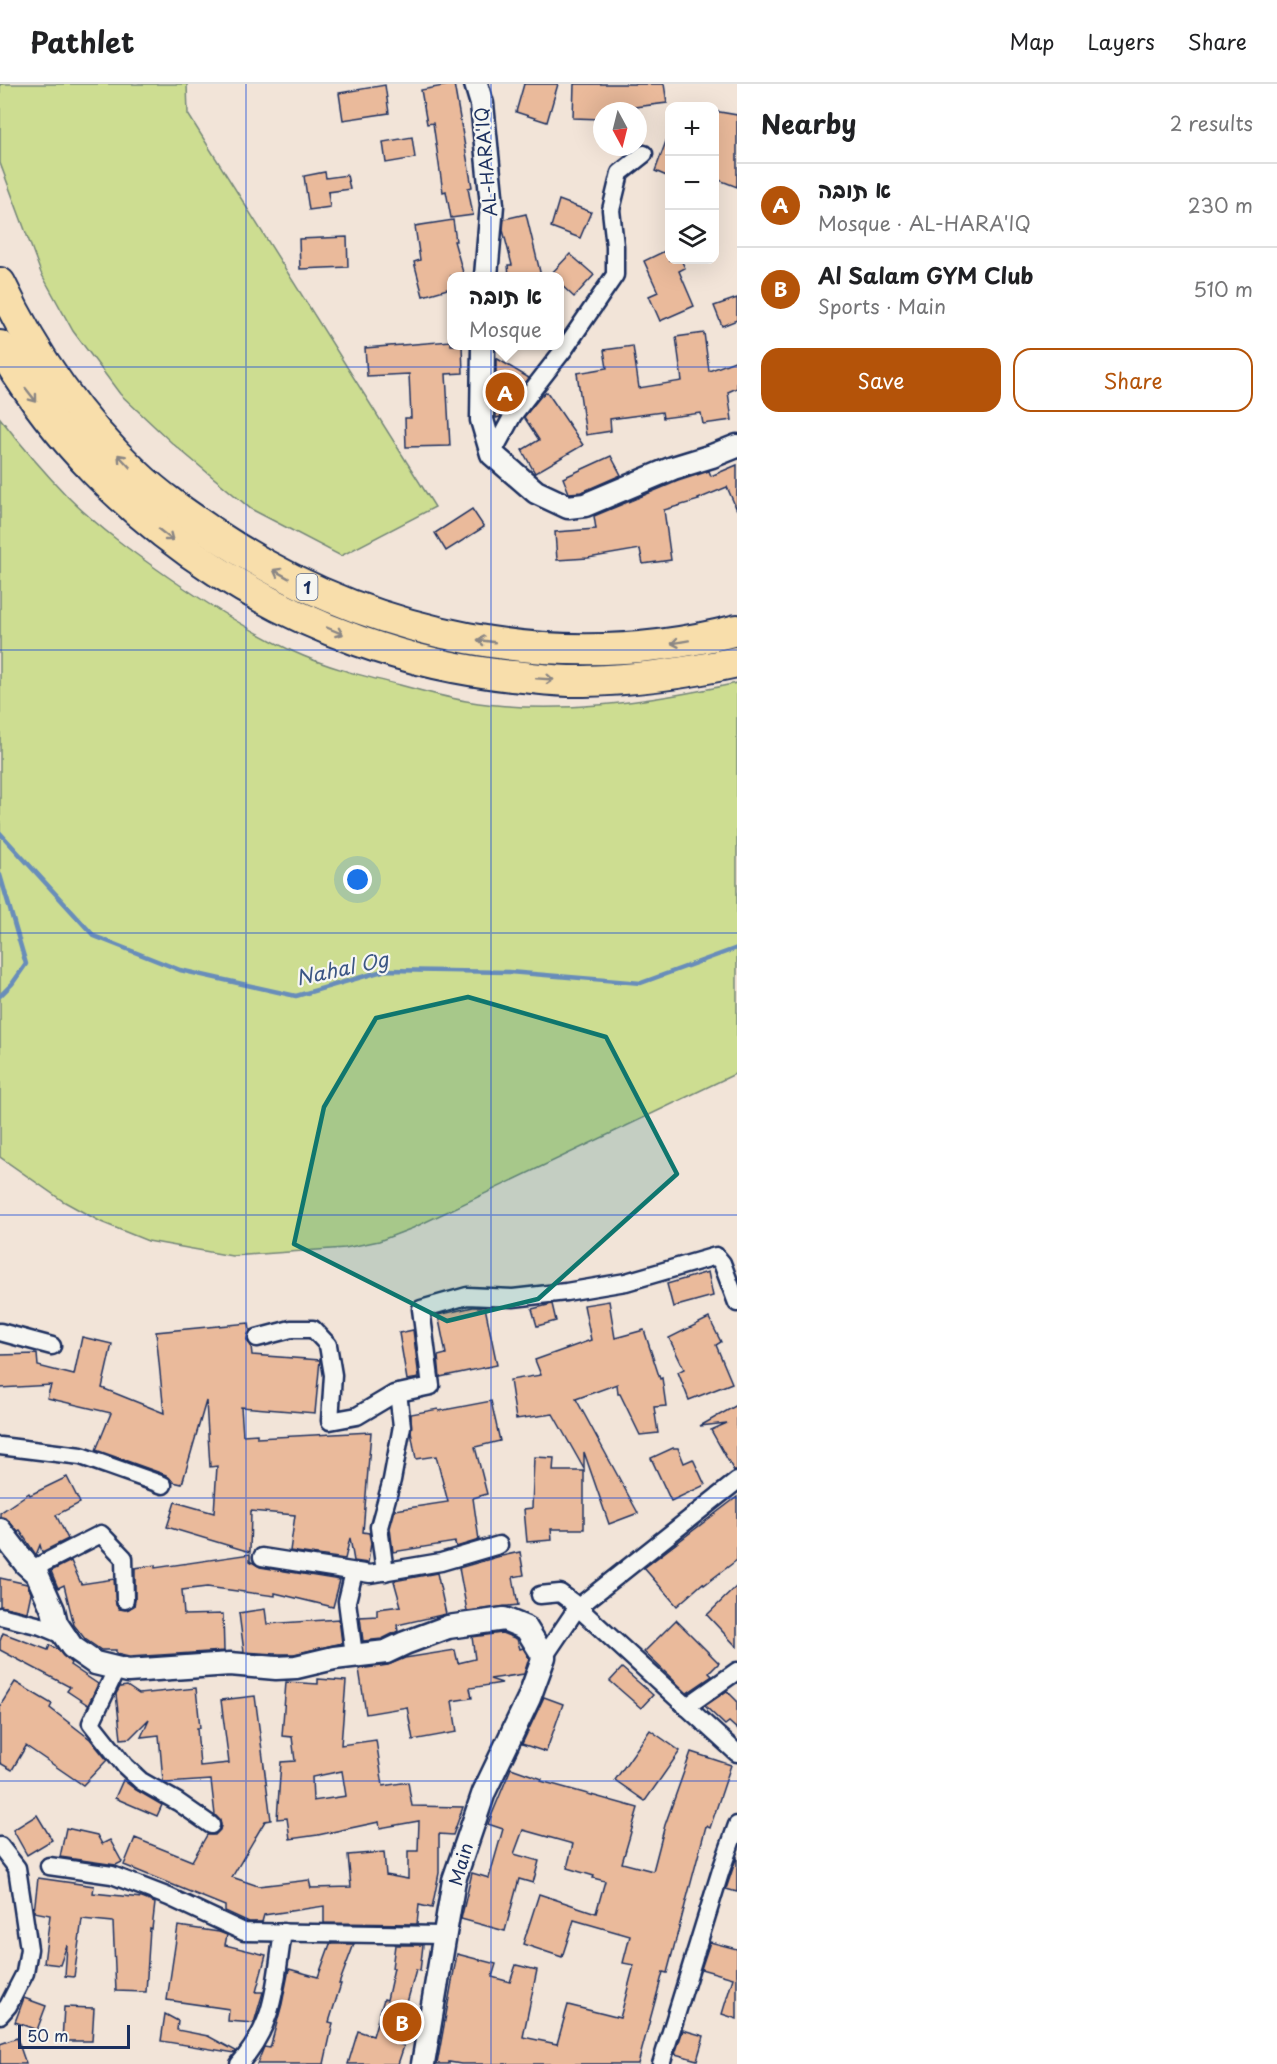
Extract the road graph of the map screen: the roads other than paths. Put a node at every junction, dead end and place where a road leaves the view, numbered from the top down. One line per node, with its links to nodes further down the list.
1 (476, 84): 3 (street, AL-HARA'IQ)
2 (641, 156): 6 (street)
3 (486, 272)
4 (0, 283): 11 (highway, 1, one-way to 4)
5 (0, 346): 12 (highway, 1, one-way to 12)
6 (564, 349)
7 (483, 350): 10 (street)
8 (563, 350): 10 (street)
9 (737, 446): 10 (street)
10 (492, 454)
11 (737, 630)
12 (737, 662)
13 (737, 1303): 17 (street)
14 (0, 1332): 16 (street)
15 (257, 1338): 17 (street)
16 (52, 1346)
17 (398, 1393): 26 (street)
18 (0, 1446): 20 (street)
19 (737, 1481): 29 (street)
20 (163, 1485)
21 (0, 1530): 24 (street)
22 (499, 1545): 26 (street)
23 (262, 1557): 25 (street)
24 (33, 1569): 28 (street); 31 (street)
25 (354, 1572): 26 (street); 32 (street)
26 (385, 1572)
27 (540, 1595): 29 (street)
28 (126, 1600)
29 (577, 1608): 33 (street); 36 (street)
30 (0, 1616): 31 (street)
31 (65, 1636): 34 (street)
32 (354, 1655): 33 (street); 34 (street)
33 (541, 1667): 43 (street, Main)
34 (117, 1668): 38 (street)
35 (737, 1671): 36 (street)
36 (686, 1707): 37 (street)
37 (737, 1754)
38 (211, 1825)
39 (737, 1825): 47 (street)
40 (0, 1846): 44 (street)
41 (49, 1866): 42 (street)
42 (283, 1932): 43 (street); 45 (street)
43 (444, 1935): 46 (street, Main)
44 (0, 2015)
45 (239, 2064)
46 (423, 2064)
47 (661, 2064)

